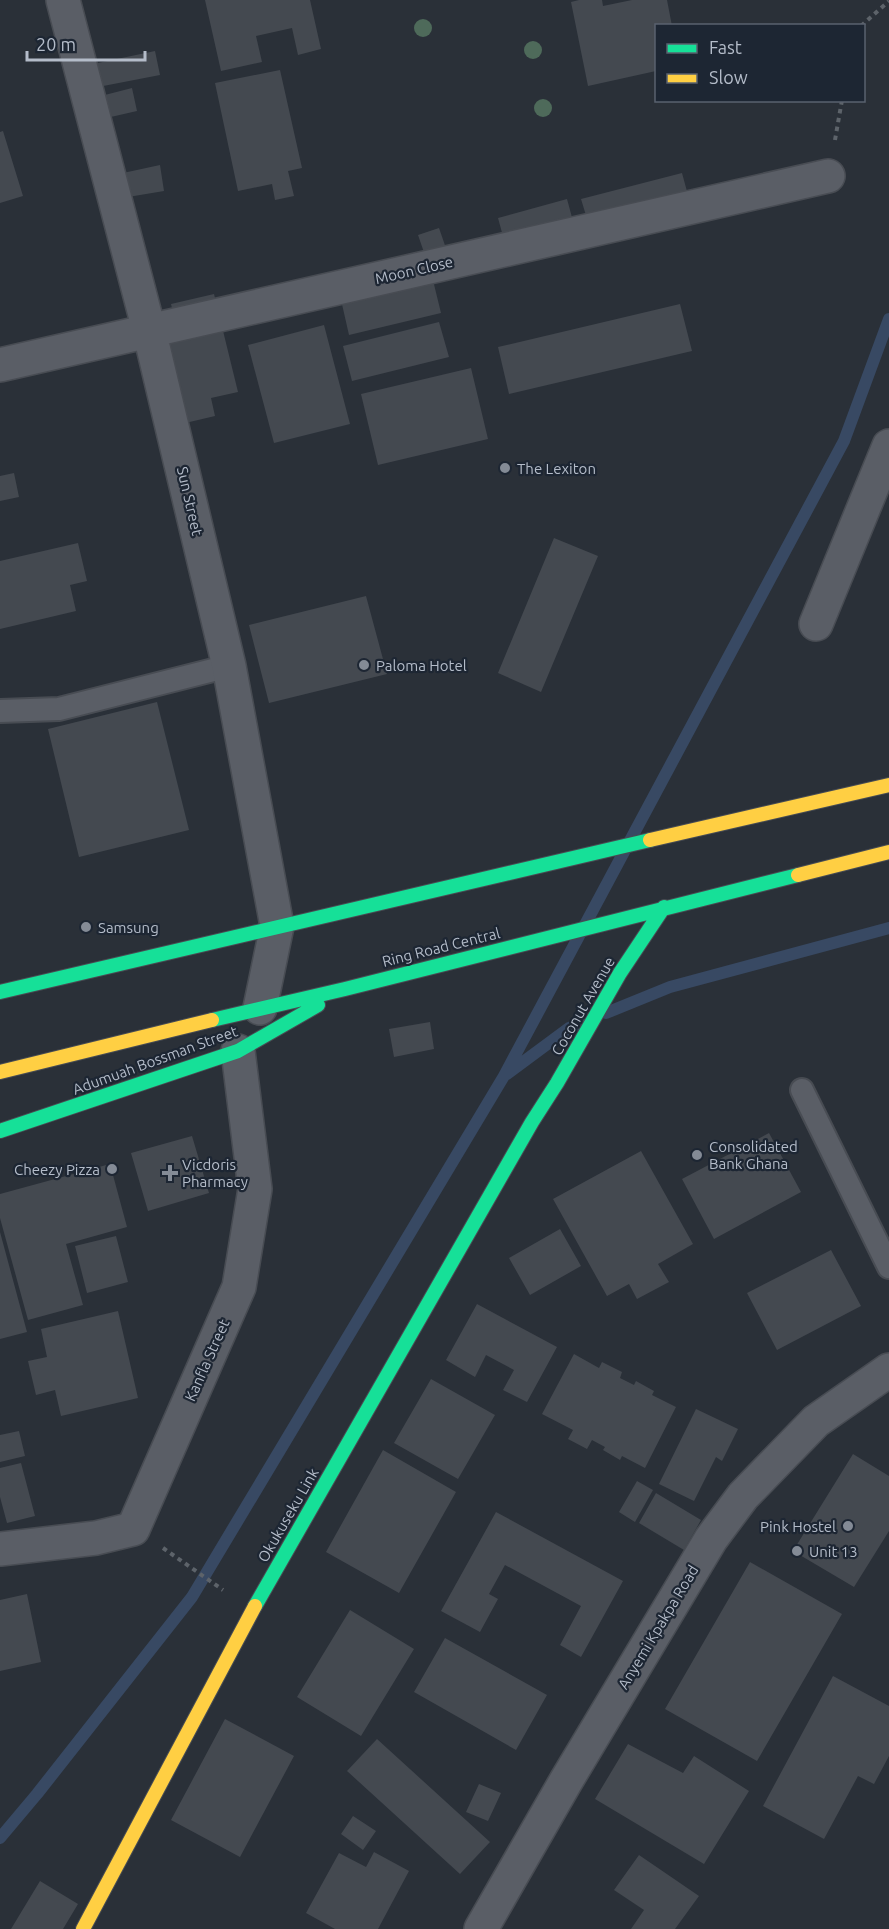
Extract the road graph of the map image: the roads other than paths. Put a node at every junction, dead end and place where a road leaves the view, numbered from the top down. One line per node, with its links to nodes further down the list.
1 (63, 0): 3 (street, Sun Street)
2 (828, 176): 3 (street, Moon Close)
3 (149, 330): 4 (street, Moon Close); 7 (street, Sun Street)
4 (0, 365)
5 (889, 446): 6 (street)
6 (816, 624)
7 (229, 666): 8 (lane); 12 (street, Sun Street)
8 (0, 711)
9 (889, 785): 12 (main road)
10 (889, 852): 11 (main road, Ring Road Central)
11 (664, 907): 13 (main road, Ring Road Central); 19 (main road, Coconut Avenue)
12 (277, 926): 14 (main road); 15 (street, Sun Street)
13 (345, 989): 15 (main road, Ring Road Central); 16 (main road, Adumuah Bossman Street)
14 (0, 992)
15 (260, 1008): 17 (main road, Ring Road Central)
16 (238, 1051): 20 (main road, Adumuah Bossman Street); 23 (street, Kanfla Street)
17 (0, 1072)
18 (802, 1090): 21 (lane)
19 (532, 1122): 24 (main road, Okukuseku Link)
20 (0, 1131)
21 (889, 1267)
22 (889, 1370): 25 (street, Anyemi Kpakpa Road)
23 (0, 1549)
24 (83, 1929)
25 (481, 1929)

